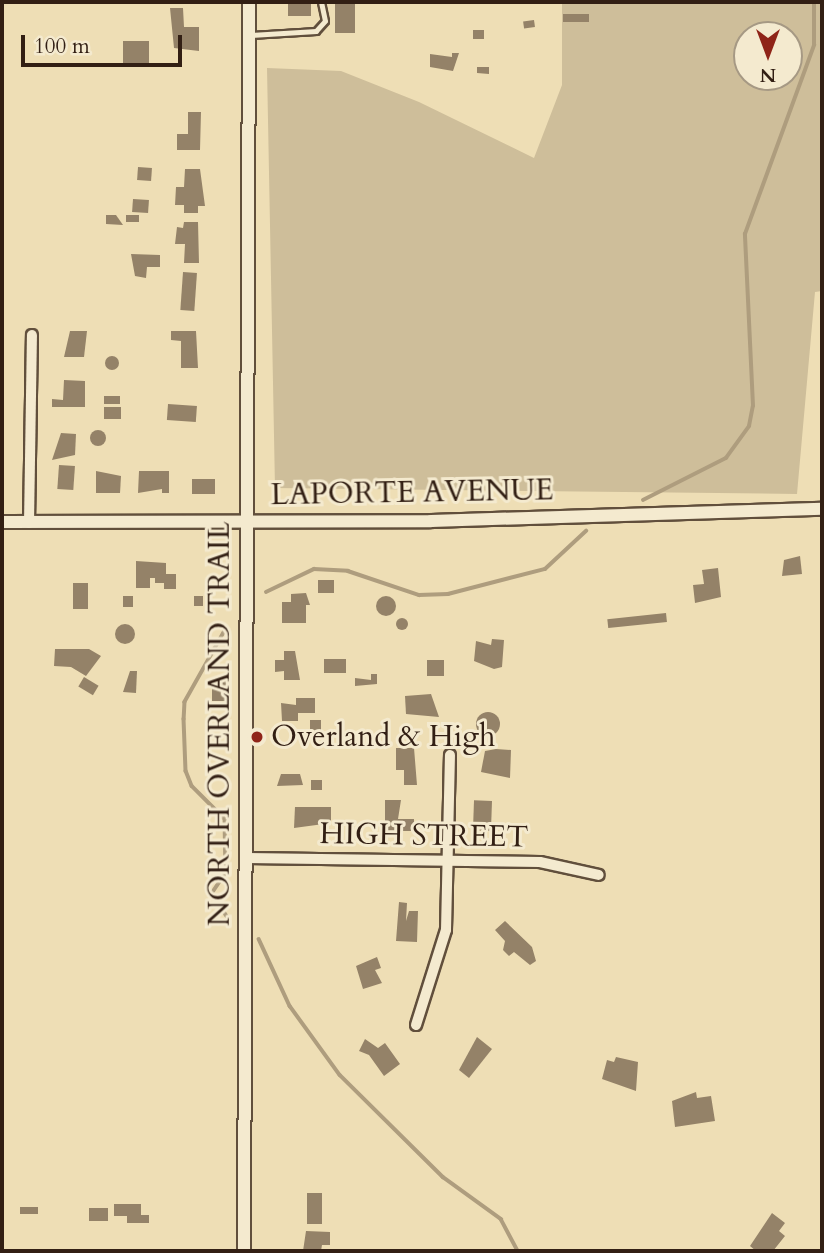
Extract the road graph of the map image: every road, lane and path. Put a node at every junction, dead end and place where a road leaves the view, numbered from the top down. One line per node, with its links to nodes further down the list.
1 (249, 2): 3 (main road, NORTH OVERLAND TRAIL)
2 (321, 2): 3 (lane)
3 (249, 36): 8 (main road, NORTH OVERLAND TRAIL)
4 (32, 335): 7 (street)
5 (822, 509): 8 (main road, LAPORTE AVENUE)
6 (2, 522): 7 (main road, LAPORTE AVENUE)
7 (29, 523): 8 (main road, LAPORTE AVENUE)
8 (247, 523): 10 (main road, NORTH OVERLAND TRAIL)
9 (450, 755): 11 (street)
10 (247, 858): 11 (street, HIGH STREET); 14 (main road, NORTH OVERLAND TRAIL)
11 (448, 860): 12 (street, HIGH STREET); 13 (street)
12 (599, 875)
13 (416, 1025)
14 (244, 1251)

